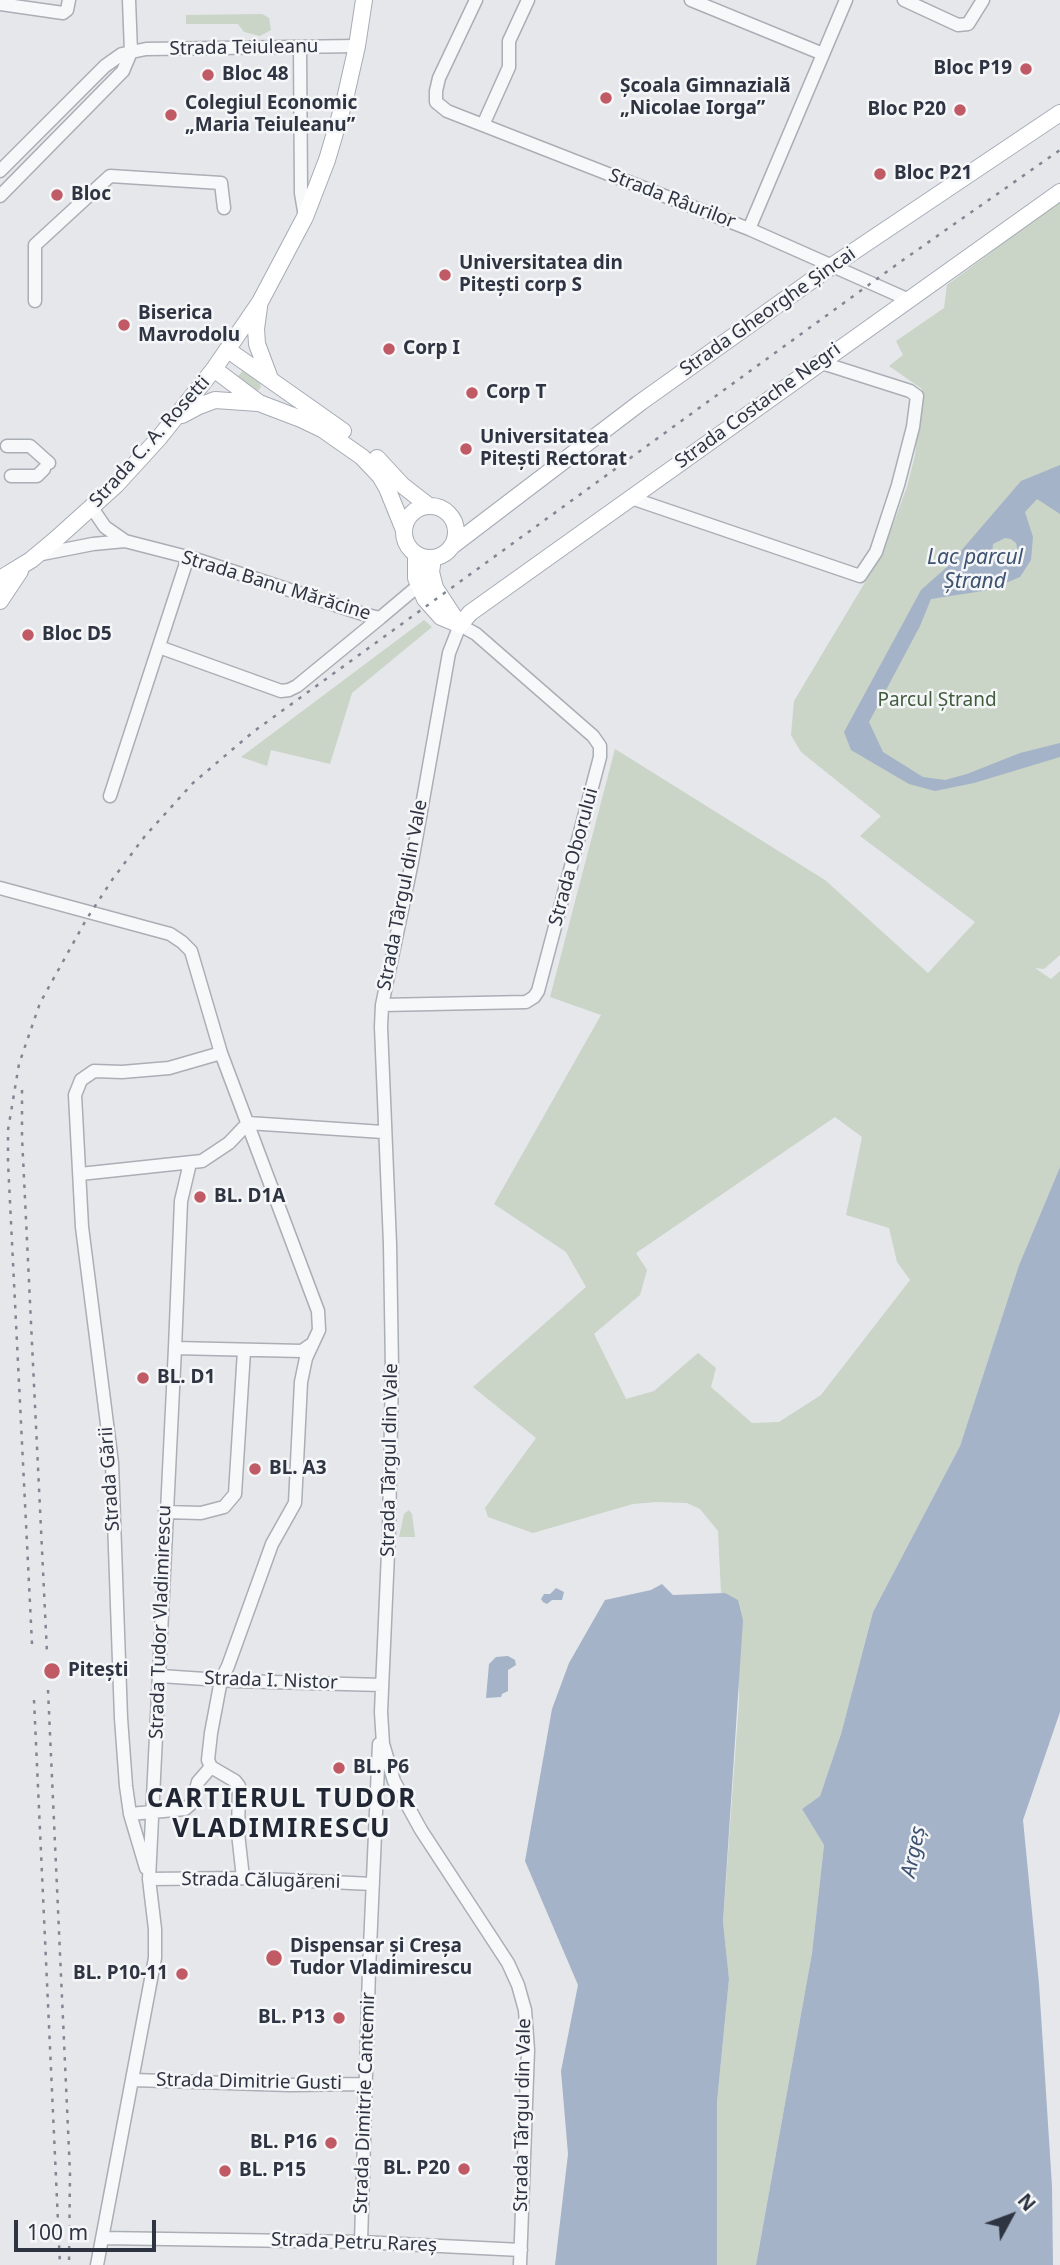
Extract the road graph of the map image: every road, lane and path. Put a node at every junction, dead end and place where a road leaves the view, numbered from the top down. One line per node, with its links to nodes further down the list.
1 (69, 0): 10 (street)
2 (129, 0): 13 (street)
3 (364, 0): 11 (main road, Strada C. A. Rosetti)
4 (476, 0): 16 (street, Strada Râurilor)
5 (528, 0): 16 (street)
6 (691, 0): 14 (street)
7 (846, 0): 14 (street)
8 (904, 0): 9 (street)
9 (983, 0)
10 (0, 4)
11 (357, 46): 12 (street, Strada Teiuleanu); 21 (main road, Strada C. A. Rosetti)
12 (300, 47): 13 (street, Strada Teiuleanu); 21 (street)
13 (131, 52): 17 (street); 19 (street)
14 (823, 54): 22 (street)
15 (1060, 113): 23 (main road, Strada Gheorghe Șincai)
16 (483, 125): 22 (street, Strada Râurilor)
17 (0, 170)
18 (1060, 192): 24 (main road, Strada Costache Negri)
19 (0, 196)
20 (224, 208): 25 (street)
21 (304, 217): 26 (main road, Strada C. A. Rosetti)
22 (749, 229): 23 (street, Strada Râurilor)
23 (832, 266): 24 (street, Strada Râurilor); 39 (main road, Strada Gheorghe Șincai)
24 (907, 299): 28 (main road, Strada Costache Negri)
25 (36, 301)
26 (260, 302): 27 (main road, Strada C. A. Rosetti); 30 (main road)
27 (228, 350): 29 (main road, Strada C. A. Rosetti); 30 (main road)
28 (819, 362): 35 (main road, Strada Costache Negri); 35 (street)
29 (214, 369): 31 (main road); 32 (main road, Strada C. A. Rosetti)
30 (271, 378): 36 (main road)
31 (259, 403): 32 (main road); 40 (main road)
32 (174, 420): 37 (main road, Strada C. A. Rosetti)
33 (7, 446): 34 (street)
34 (10, 476)
35 (631, 498): 52 (main road, Strada Costache Negri)
36 (429, 506): 38 (main road); 40 (main road)
37 (92, 508): 41 (street, Strada Banu Mărăcine); 44 (main road, Strada C. A. Rosetti)
38 (454, 522): 39 (main road); 42 (main road)
39 (484, 523): 42 (main road, Strada Gheorghe Șincai)
40 (404, 530): 43 (main road)
41 (125, 541): 44 (street, Strada Banu Mărăcine); 45 (street, Strada Banu Mărăcine)
42 (452, 546): 46 (main road)
43 (415, 554): 46 (main road); 49 (main road)
44 (34, 557): 47 (main road); 48 (main road, Strada C. A. Rosetti); 50 (main road)
45 (188, 557): 51 (street, Strada Banu Mărăcine); 53 (street)
46 (433, 558): 52 (main road)
47 (0, 565)
48 (0, 579)
49 (418, 586): 51 (street, Strada Banu Mărăcine); 52 (main road)
50 (0, 601)
51 (380, 618): 53 (street)
52 (460, 625): 56 (street, Strada Târgul din Vale); 56 (street, Strada Oborului)
53 (159, 647): 54 (street)
54 (110, 796)
55 (0, 888): 57 (street)
56 (382, 1004): 59 (street, Strada Târgul din Vale)
57 (222, 1052): 58 (street); 61 (street, Strada Gării)
58 (248, 1123): 59 (street); 60 (street); 62 (street)
59 (383, 1132): 68 (street, Strada Târgul din Vale)
60 (190, 1163): 61 (street); 63 (street, Strada Tudor Vladimirescu)
61 (80, 1174): 72 (street, Strada Gării)
62 (312, 1344): 64 (street); 67 (street)
63 (175, 1348): 64 (street); 65 (street, Strada Tudor Vladimirescu)
64 (244, 1350): 65 (street)
65 (165, 1512): 66 (street, Strada Tudor Vladimirescu)
66 (160, 1676): 67 (street, Strada I. Nistor); 71 (street, Strada Tudor Vladimirescu)
67 (221, 1680): 68 (street, Strada I. Nistor); 70 (street)
68 (382, 1685): 69 (street, Strada Târgul din Vale)
69 (381, 1712): 75 (street, Strada Dimitrie Cantemir); 80 (street, Strada Târgul din Vale)
70 (211, 1767): 71 (street); 73 (street)
71 (152, 1813): 72 (street); 74 (street, Strada Tudor Vladimirescu)
72 (130, 1814): 74 (street, Strada Gării)
73 (243, 1878): 74 (street, Strada Călugăreni); 75 (street, Strada Călugăreni)
74 (149, 1879): 76 (street, Strada Tudor Vladimirescu)
75 (373, 1884): 77 (street, Strada Dimitrie Cantemir)
76 (133, 2080): 77 (street, Strada Dimitrie Gusti); 78 (street, Strada Tudor Vladimirescu)
77 (365, 2084): 79 (street, Strada Dimitrie Cantemir)
78 (102, 2238): 79 (street, Strada Petru Rareș); 81 (street, Strada Tudor Vladimirescu)
79 (361, 2242): 80 (street, Strada Petru Rareș)
80 (521, 2250): 82 (street, Strada Târgul din Vale)
81 (97, 2265)
82 (520, 2265)

